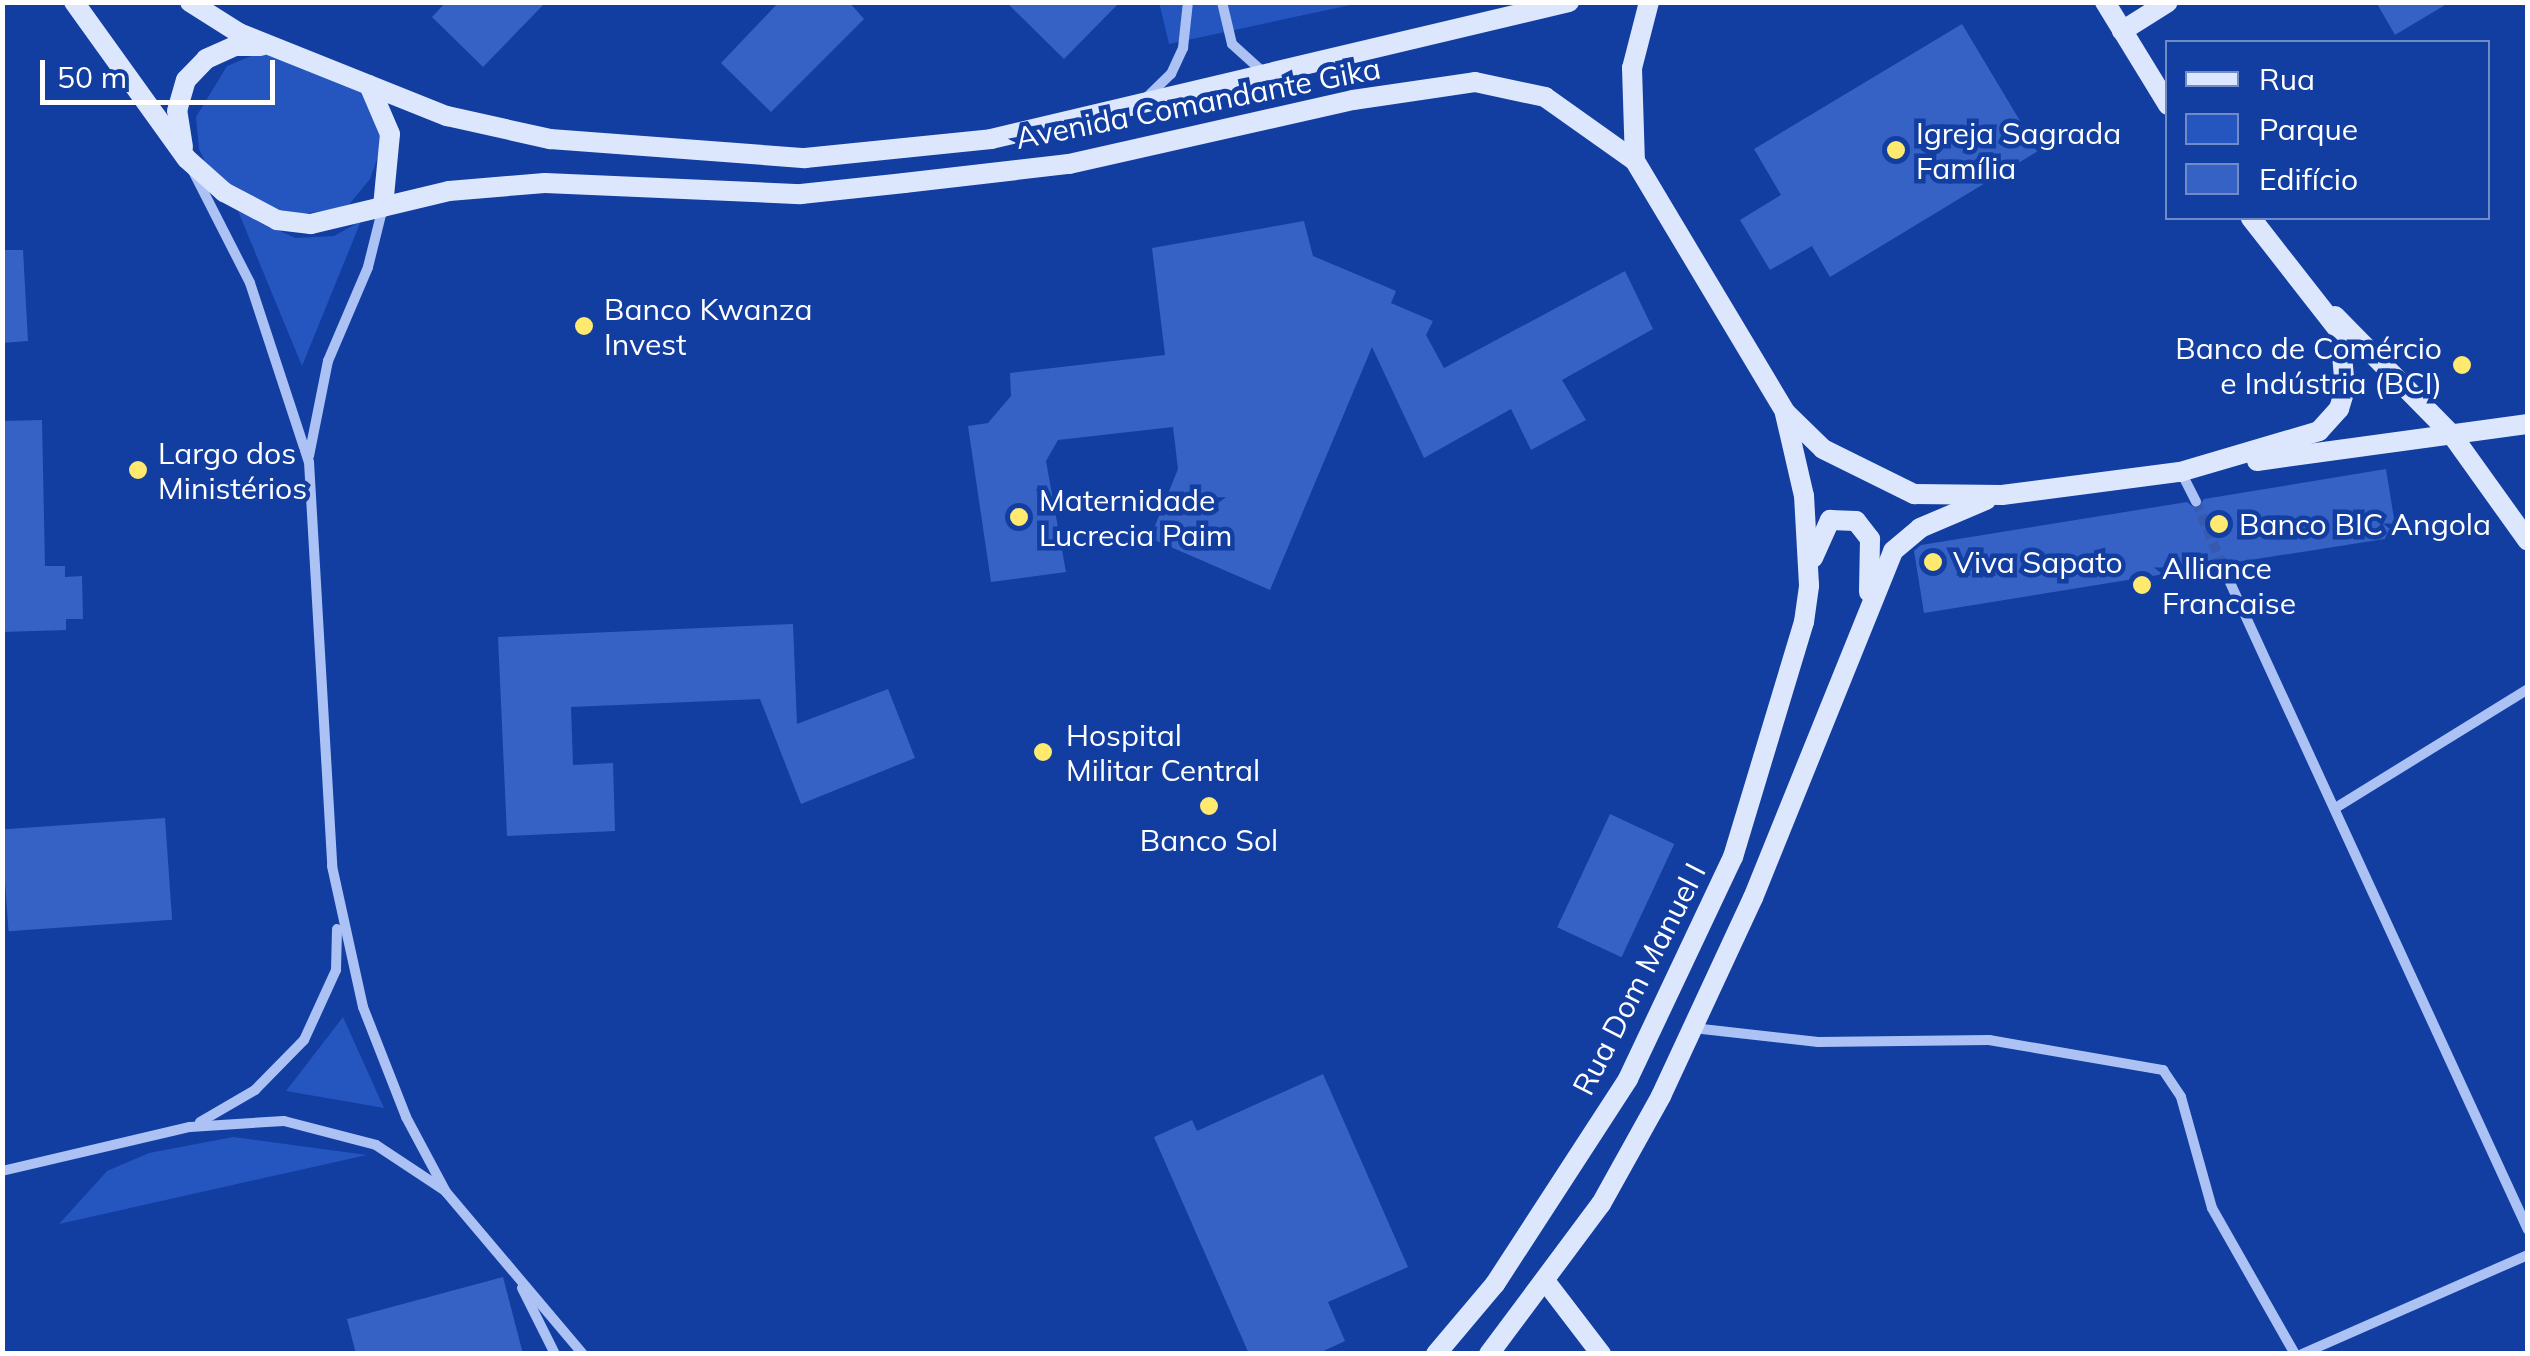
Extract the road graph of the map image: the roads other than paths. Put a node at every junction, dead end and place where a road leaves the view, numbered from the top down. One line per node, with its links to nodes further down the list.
1 (74, 2): 15 (street, Avenida Comandante Gika)
2 (190, 2): 10 (street, Avenida Comandante Gika)
3 (1188, 2): 14 (street)
4 (1222, 2): 11 (street)
5 (1569, 2): 11 (street, Avenida Comandante Gika)
6 (1649, 2): 16 (street)
7 (2105, 2): 9 (street)
8 (2168, 2): 9 (street)
9 (2122, 31): 13 (street)
10 (272, 46): 12 (street, Avenida Comandante Gika); 15 (street)
11 (1272, 77): 14 (street, Avenida Comandante Gika)
12 (369, 85): 14 (street, Avenida Comandante Gika); 17 (street)
13 (2165, 100)
14 (1140, 104)
15 (187, 159): 17 (street, Avenida Comandante Gika); 23 (street)
16 (1635, 161): 17 (street, Avenida Comandante Gika); 20 (street)
17 (383, 207): 23 (street)
18 (2253, 220): 19 (street)
19 (2326, 308): 22 (street); 24 (street)
20 (1785, 412): 26 (street); 30 (street, Rua Dom Manuel I)
21 (2528, 424): 22 (street)
22 (2452, 435): 24 (street); 28 (street)
23 (309, 462): 34 (street)
24 (2207, 466): 25 (street)
25 (2180, 472): 26 (street); 27 (street)
26 (2002, 495): 31 (street)
27 (2196, 500)
28 (2528, 541)
29 (2222, 565): 33 (street)
30 (1809, 585): 31 (street); 45 (street, Rua Dom Manuel I)
31 (1867, 608): 35 (street)
32 (2528, 689): 33 (street)
33 (2338, 807): 39 (street)
34 (334, 893): 36 (street); 38 (street)
35 (1693, 1028): 42 (street); 48 (street)
36 (190, 1127): 37 (street); 38 (street)
37 (2, 1170)
38 (446, 1192): 41 (street)
39 (2528, 1230)
40 (2528, 1255): 48 (street)
41 (515, 1274): 43 (street); 44 (street)
42 (1546, 1282): 46 (street); 47 (street)
43 (554, 1354)
44 (583, 1354)
45 (1436, 1354)
46 (1489, 1354)
47 (1601, 1354)
48 (2299, 1354)

